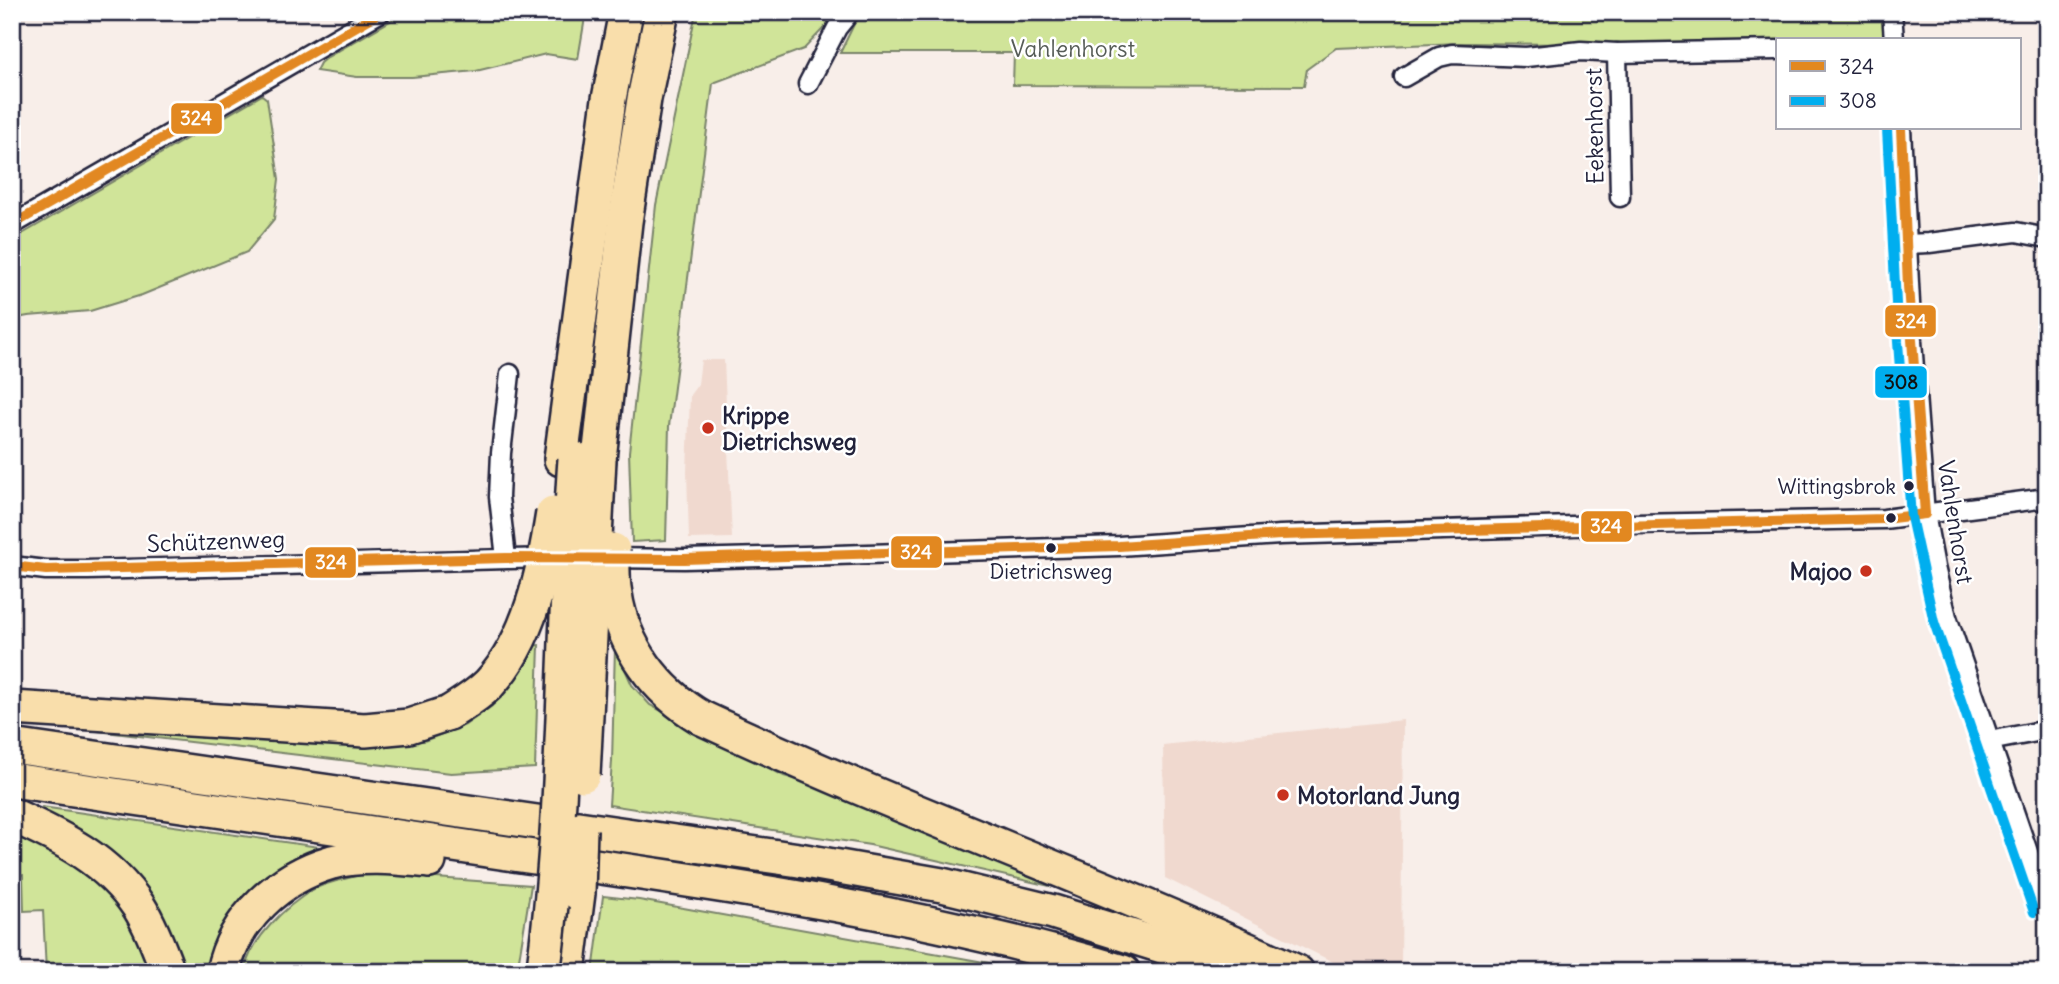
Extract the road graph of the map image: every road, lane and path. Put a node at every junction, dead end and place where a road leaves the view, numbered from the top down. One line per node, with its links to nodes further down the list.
1 (381, 12): 13 (street)
2 (626, 12): 17 (highway)
3 (662, 12): 17 (highway)
4 (850, 12): 10 (street)
5 (1892, 12): 6 (street)
6 (1894, 38)
7 (1776, 50): 8 (street, Eekenhorst)
8 (1617, 53): 9 (street, Eekenhorst); 12 (street, Eekenhorst)
9 (1404, 77)
10 (808, 84)
11 (1901, 130): 15 (street, Vahlenhorst)
12 (1620, 197)
13 (12, 225)
14 (2047, 238): 15 (street)
15 (1906, 244): 19 (street, Vahlenhorst)
16 (510, 374): 20 (street)
17 (587, 459): 22 (highway, bridge); 30 (highway, bridge); 35 (highway, bridge)
18 (2047, 498): 19 (street)
19 (1925, 514): 20 (street, Schützenweg); 24 (street, Vahlenhorst)
20 (506, 558): 21 (street, Schützenweg)
21 (12, 566)
22 (12, 708)
23 (2047, 730): 24 (street)
24 (1989, 741): 29 (street, Vahlenhorst)
25 (12, 746): 34 (highway)
26 (12, 780): 28 (highway)
27 (12, 815): 31 (highway)
28 (535, 857): 32 (highway); 33 (highway)
29 (2047, 907)
30 (556, 971)
31 (168, 972)
32 (223, 972)
33 (1123, 972)
34 (1228, 972)
35 (1297, 972)

